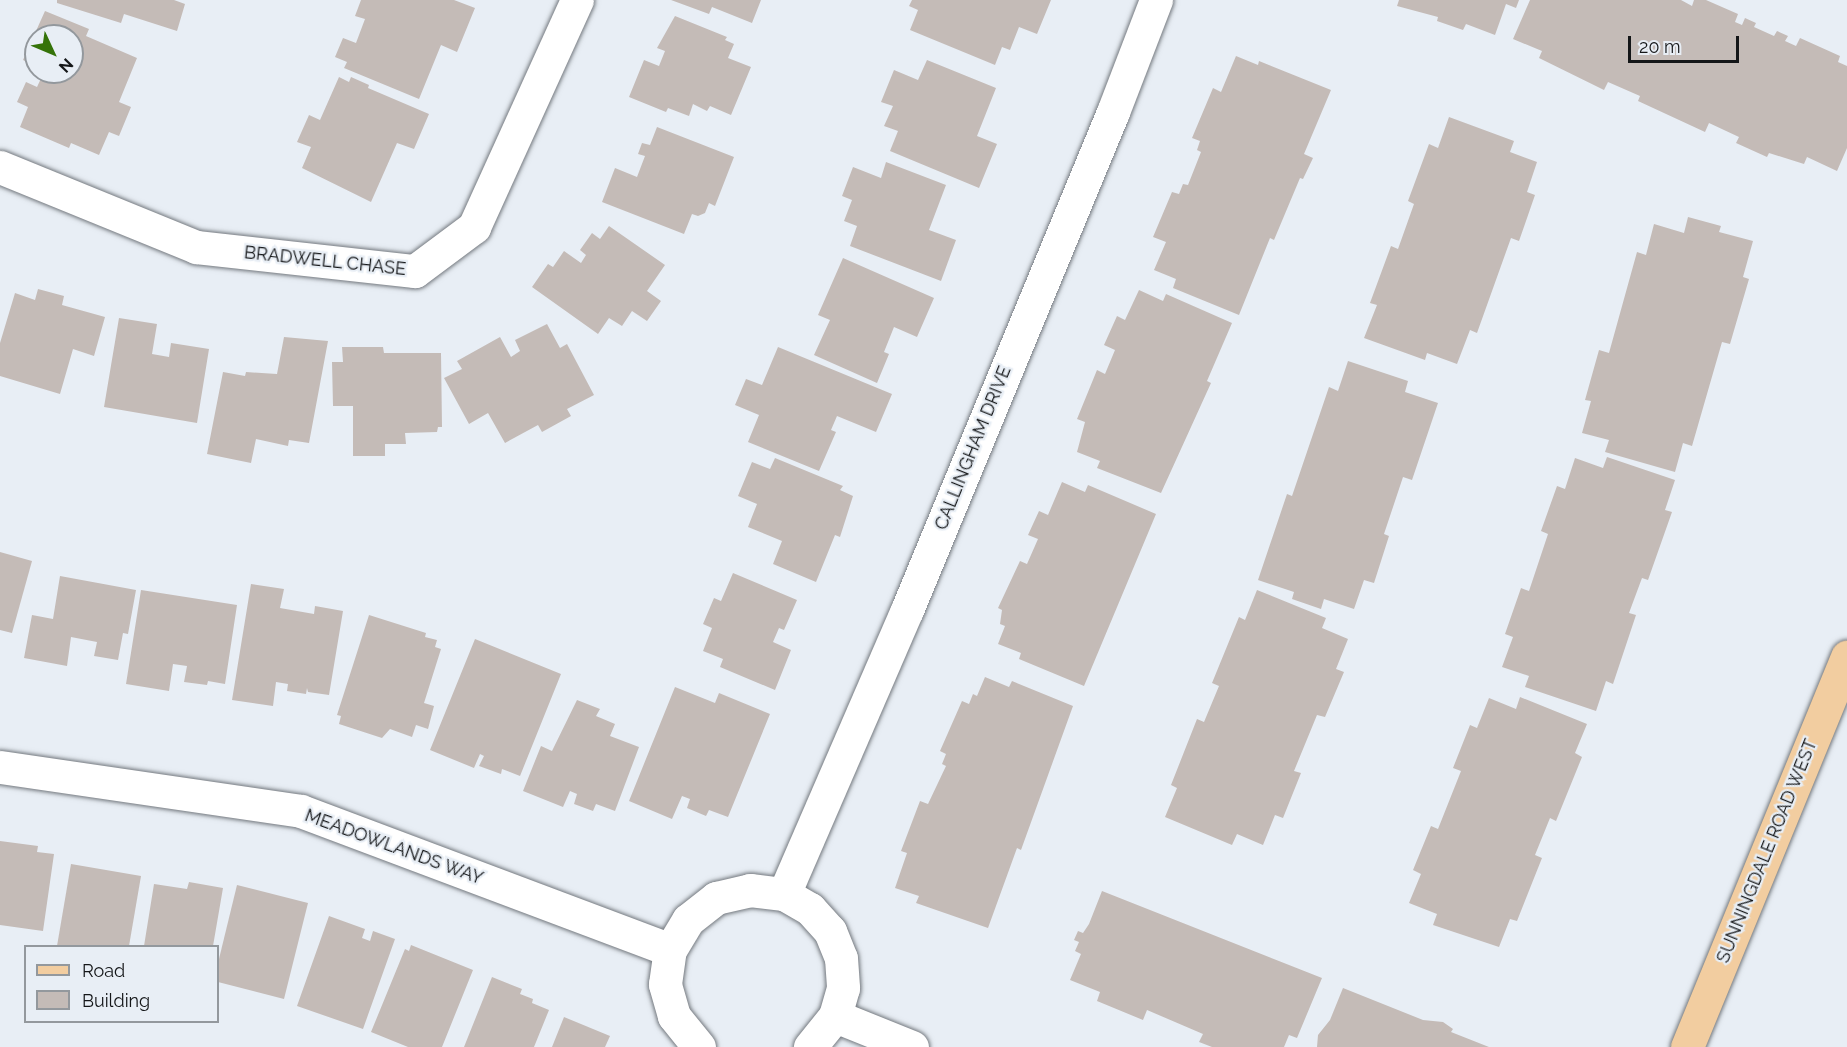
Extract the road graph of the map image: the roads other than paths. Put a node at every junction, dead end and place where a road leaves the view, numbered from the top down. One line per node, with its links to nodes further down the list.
1 (577, 0): 3 (street, BRADWELL CHASE)
2 (1156, 0): 6 (street, CALLINGHAM DRIVE)
3 (0, 167)
4 (1847, 656): 12 (main road, SUNNINGDALE ROAD WEST)
5 (0, 767): 7 (street, MEADOWLANDS WAY)
6 (784, 894): 7 (street); 8 (street)
7 (670, 950): 9 (street)
8 (835, 1016): 10 (street); 11 (street)
9 (699, 1047)
10 (810, 1047)
11 (912, 1047)
12 (1687, 1047)

